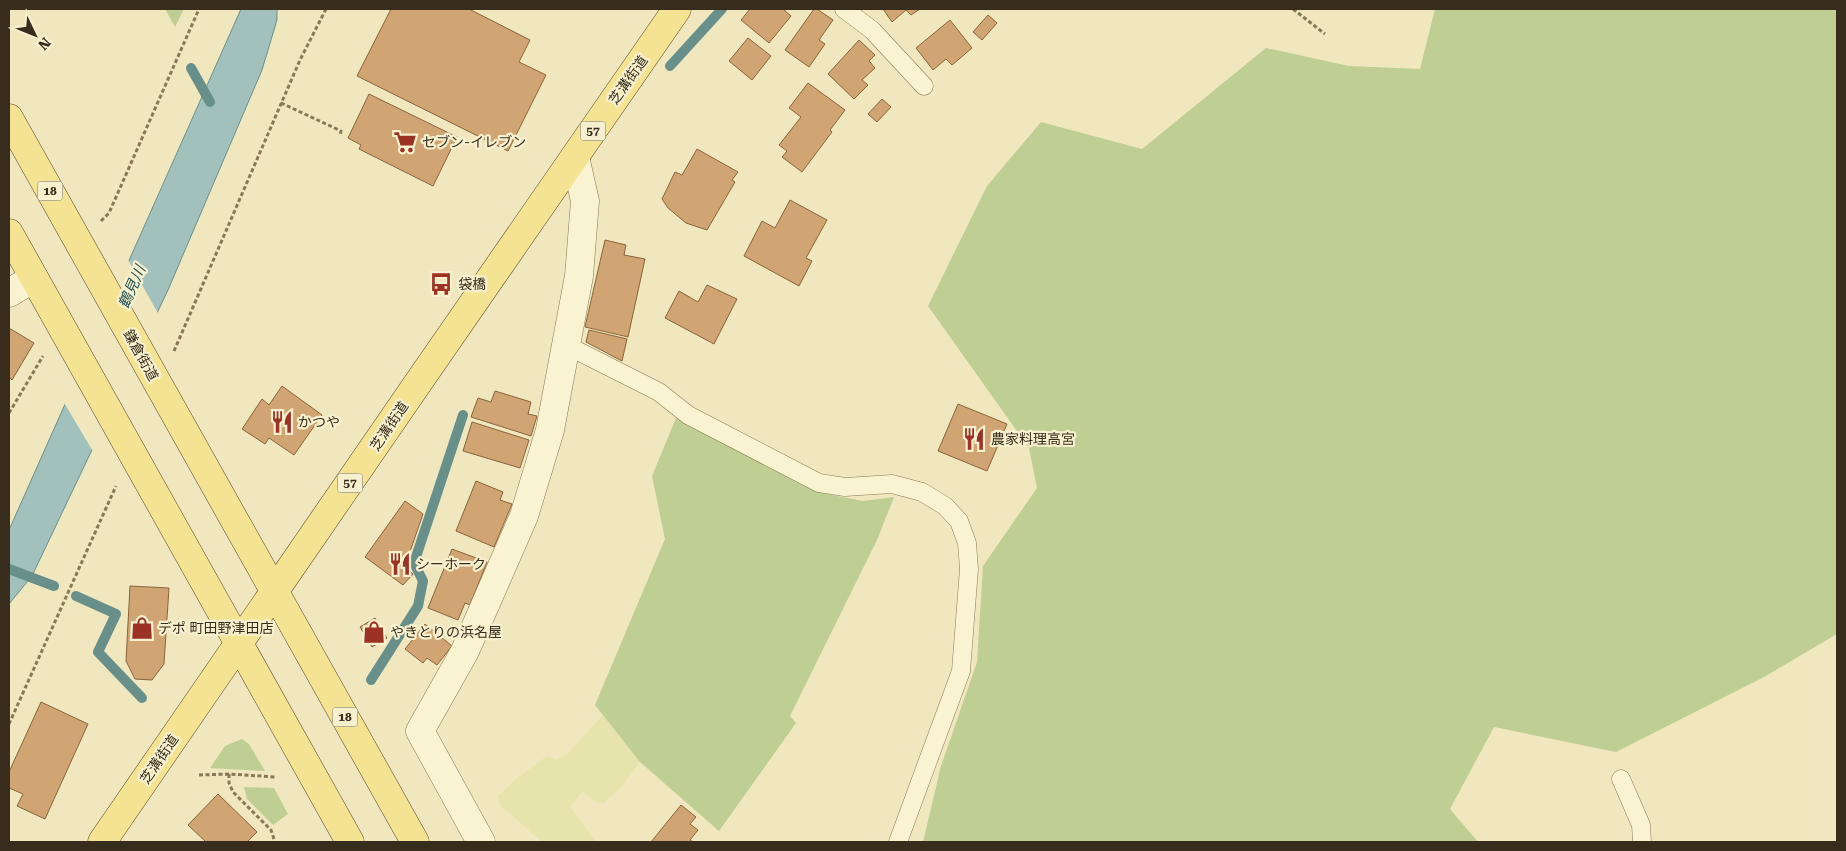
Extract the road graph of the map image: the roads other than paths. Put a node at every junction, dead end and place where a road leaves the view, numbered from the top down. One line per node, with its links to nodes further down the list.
1 (677, 9): 5 (main road, 芝溝街道 / 57)
2 (844, 9): 3 (lane)
3 (924, 86)
4 (9, 118): 10 (main road, 鎌倉街道 / 18)
5 (575, 157): 9 (street); 10 (main road, 芝溝街道 / 57)
6 (9, 232): 7 (main road)
7 (34, 278): 8 (street); 11 (main road)
8 (9, 293)
9 (566, 345): 16 (street); 17 (lane)
10 (275, 592): 11 (main road, 芝溝街道); 15 (main road, 18)
11 (238, 643): 13 (main road, 芝溝街道); 14 (main road)
12 (1622, 778): 18 (lane)
13 (102, 842)
14 (350, 842)
15 (415, 842)
16 (481, 842)
17 (898, 842)
18 (1642, 842)

